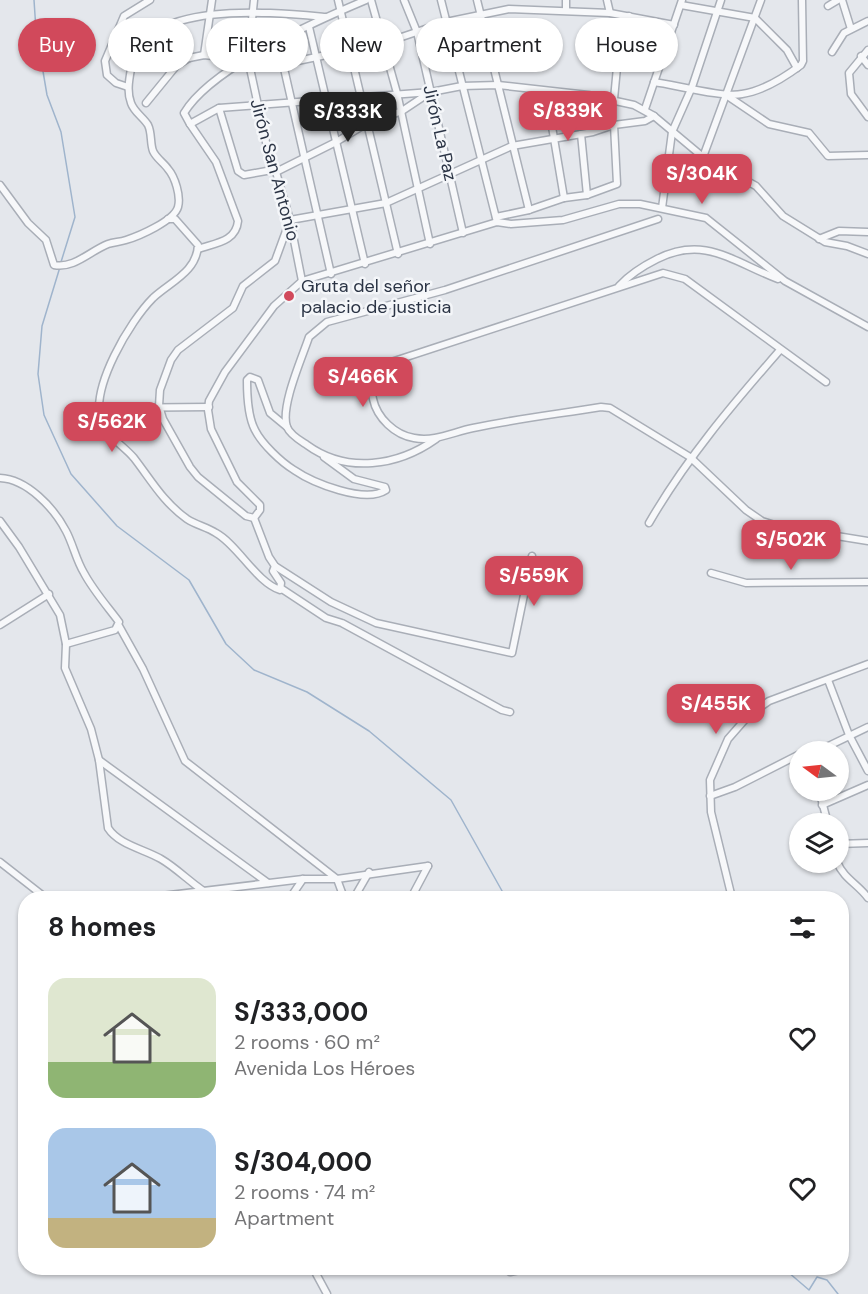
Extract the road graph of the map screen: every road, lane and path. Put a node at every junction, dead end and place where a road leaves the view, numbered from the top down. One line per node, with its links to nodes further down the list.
1 (150, 0): 64 (street)
2 (213, 0): 19 (street)
3 (254, 0): 20 (street, Jirón San Antonio)
4 (338, 0): 22 (street)
5 (366, 0): 22 (street)
6 (371, 0): 31 (street)
7 (404, 0): 40 (street, Jirón La Paz)
8 (441, 0): 32 (street)
9 (477, 0): 25 (street)
10 (566, 0): 21 (street)
11 (607, 0): 24 (street)
12 (721, 0): 23 (street)
13 (760, 0): 36 (street)
14 (802, 0): 50 (street)
15 (838, 0): 18 (street)
16 (842, 0): 39 (street)
17 (681, 2): 23 (street); 35 (street)
18 (828, 6)
19 (211, 10): 20 (street); 28 (street); 44 (street)
20 (253, 10): 27 (street); 29 (street, Jirón San Antonio)
21 (566, 10): 24 (street); 25 (street)
22 (341, 11): 27 (street); 30 (street)
23 (718, 11): 36 (street); 65 (street)
24 (610, 13): 26 (street)
25 (480, 16): 33 (street); 62 (street)
26 (629, 16): 34 (street); 72 (street)
27 (325, 17): 38 (street)
28 (168, 18)
29 (252, 18)
30 (343, 18)
31 (376, 18)
32 (445, 18)
33 (469, 18)
34 (639, 18)
35 (676, 18)
36 (755, 18): 50 (street); 70 (street)
37 (868, 21): 39 (street)
38 (309, 27): 45 (street)
39 (851, 29): 42 (street)
40 (416, 30)
41 (868, 50): 46 (street)
42 (832, 52)
43 (320, 55): 45 (street)
44 (204, 56): 47 (street)
45 (316, 56): 48 (street); 71 (street)
46 (861, 56): 49 (street); 80 (street)
47 (194, 57)
48 (308, 58)
49 (868, 65)
50 (797, 69): 70 (street)
51 (131, 72): 64 (street)
52 (171, 72): 74 (street)
53 (225, 72): 81 (street)
54 (250, 72): 75 (street, Jirón San Antonio)
55 (284, 72): 73 (street)
56 (356, 72): 69 (street)
57 (392, 72): 68 (street)
58 (426, 72): 67 (street, Jirón La Paz)
59 (458, 72): 63 (street)
60 (658, 72): 61 (street)
61 (654, 82): 65 (street); 77 (street)
62 (498, 85): 63 (street); 66 (street); 88 (street)
63 (462, 86): 67 (street); 92 (street)
64 (128, 87): 105 (street)
65 (692, 87): 70 (street); 84 (street)
66 (546, 91): 72 (street); 86 (street)
67 (431, 92): 68 (street); 78 (street); 94 (street, Jirón La Paz)
68 (397, 93): 69 (street); 78 (street)
69 (361, 95): 71 (street); 82 (street)
70 (726, 95): 89 (street); 90 (street)
71 (326, 99): 73 (street); 87 (street)
72 (614, 99): 77 (street)
73 (292, 102): 75 (street); 91 (street)
74 (146, 103)
75 (256, 103): 76 (street); 93 (street, Jirón San Antonio)
76 (219, 108): 81 (street); 93 (street)
77 (645, 109): 79 (street)
78 (402, 111): 82 (street); 96 (street)
79 (654, 116): 83 (street); 84 (street)
80 (868, 117)
81 (190, 124): 112 (street)
82 (366, 124): 87 (street); 99 (street)
83 (614, 124): 85 (street); 97 (street)
84 (672, 132): 90 (street); 100 (street)
85 (581, 134): 86 (street); 97 (street)
86 (555, 138): 88 (street); 98 (street)
87 (336, 142): 91 (street); 101 (street)
88 (512, 146): 92 (street); 102 (street)
89 (868, 155)
90 (703, 157): 110 (street)
91 (305, 158): 93 (street); 103 (street)
92 (482, 160): 94 (street); 107 (street)
93 (274, 171): 106 (street, Jirón San Antonio)
94 (450, 176): 96 (street); 109 (street, Jirón La Paz)
95 (0, 185): 105 (street)
96 (417, 191): 99 (street); 111 (street)
97 (587, 195): 98 (street)
98 (564, 198): 102 (street)
99 (386, 203): 101 (street); 113 (street)
100 (662, 208): 107 (street); 118 (street)
101 (351, 209): 103 (street); 115 (street)
102 (529, 210): 107 (street)
103 (318, 214): 106 (street); 116 (street)
104 (658, 219): 126 (street)
105 (167, 220): 112 (street)
106 (290, 220): 117 (street, Jirón San Antonio); 123 (street)
107 (496, 220): 109 (street)
108 (868, 232): 110 (street)
109 (463, 233): 111 (street)
110 (819, 239): 114 (street)
111 (430, 244): 113 (street)
112 (198, 249): 125 (street)
113 (398, 254): 115 (street)
114 (868, 254)
115 (365, 264): 116 (street)
116 (331, 274): 117 (street)
117 (302, 281): 124 (street)
118 (785, 281): 119 (street); 120 (street)
119 (619, 286): 121 (street); 127 (street)
120 (868, 327)
121 (780, 350): 122 (street); 129 (street)
122 (826, 382)
123 (159, 406): 124 (street); 125 (street); 131 (street)
124 (209, 407): 131 (street)
125 (99, 408): 139 (street)
126 (287, 427): 128 (street); 128 (street)
127 (437, 439): 128 (street); 129 (street)
128 (322, 456)
129 (690, 457): 133 (street); 134 (street)
130 (0, 478): 142 (street)
131 (254, 518): 136 (street)
132 (0, 521): 140 (street)
133 (649, 523)
134 (868, 541)
135 (532, 556): 136 (street)
136 (275, 566): 139 (street)
137 (711, 573): 138 (street)
138 (868, 582)
139 (282, 589): 146 (street)
140 (49, 594): 141 (street); 143 (street)
141 (0, 625)
142 (118, 626): 143 (street); 164 (street)
143 (66, 644): 150 (street)
144 (868, 664): 145 (street)
145 (828, 680): 148 (street); 154 (street)
146 (510, 712)
147 (868, 727): 148 (street)
148 (849, 735): 149 (street); 152 (street)
149 (837, 741)
150 (99, 760): 165 (street); 167 (street)
151 (789, 760): 154 (street)
152 (868, 771)
153 (868, 784): 156 (street)
154 (710, 796): 172 (street)
155 (821, 801): 156 (street)
156 (822, 805): 157 (street)
157 (825, 813)
158 (868, 843): 159 (street)
159 (849, 844)
160 (0, 862): 166 (street)
161 (369, 872): 164 (street); 170 (street); 171 (street)
162 (842, 873): 173 (street)
163 (303, 879): 164 (street); 165 (street); 168 (street)
164 (337, 879): 169 (street)
165 (268, 883): 167 (street)
166 (37, 891)
167 (204, 891)
168 (295, 891)
169 (341, 891)
170 (358, 891)
171 (415, 891)
172 (730, 891)
173 (868, 897)
174 (318, 1275): 175 (street)
175 (327, 1294)

